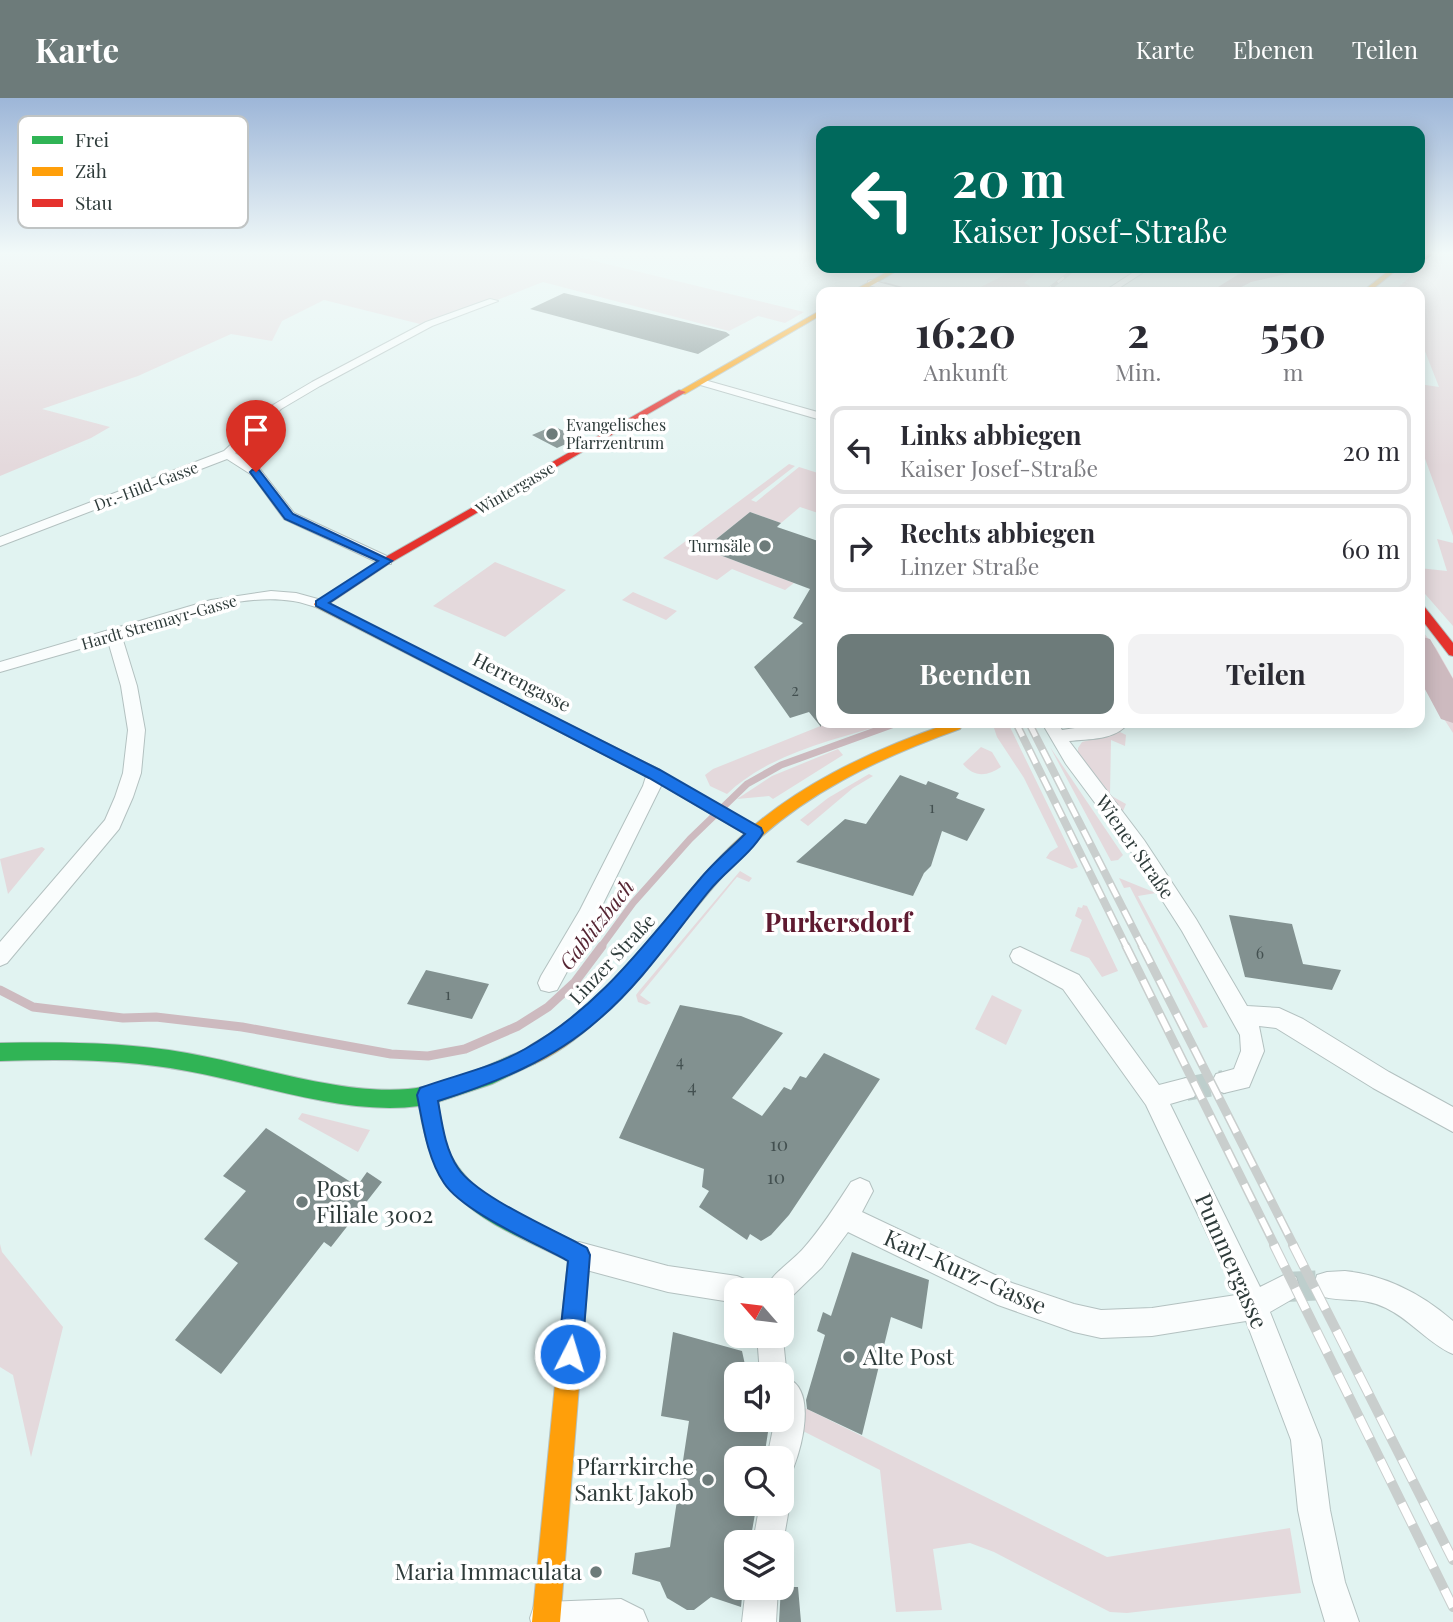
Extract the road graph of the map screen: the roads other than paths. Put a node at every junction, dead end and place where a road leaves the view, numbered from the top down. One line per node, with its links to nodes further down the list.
1 (429, 324): 5 (street)
2 (800, 324): 3 (street, Wintergasse)
3 (701, 382): 4 (street); 7 (street, Wintergasse)
4 (816, 416)
5 (228, 454): 6 (street, Dr.-Hild-Gasse); 7 (street)
6 (0, 542)
7 (386, 561): 8 (street, Wintergasse)
8 (320, 604): 10 (street, Hardt Stremayr-Gasse); 16 (street, Herrengasse)
9 (1425, 616): 11 (street)
10 (114, 635): 12 (street, Hardt Stremayr-Gasse); 18 (street)
11 (1453, 652)
12 (0, 667)
13 (949, 728): 17 (street, Linzer Straße)
14 (1111, 728): 15 (street, Wiener Straße)
15 (1054, 730): 21 (street, Wiener Straße)
16 (654, 774): 17 (street, Herrengasse); 20 (street)
17 (755, 833): 25 (street, Linzer Straße)
18 (0, 956)
19 (1020, 957): 26 (street, Pummergasse)
20 (549, 983)
21 (1242, 1015): 23 (street, Wiener Straße); 27 (street)
22 (0, 1052): 25 (street, Linzer Straße)
23 (1224, 1082)
24 (1186, 1089): 26 (street)
25 (427, 1095): 30 (street)
26 (1154, 1097): 35 (street, Pummergasse)
27 (1453, 1120)
28 (860, 1191): 29 (street)
29 (844, 1217): 31 (street); 35 (street, Karl-Kurz-Gasse)
30 (579, 1255): 34 (street); 38 (street)
31 (791, 1278)
32 (1327, 1285): 36 (street)
33 (1286, 1287): 35 (street)
34 (724, 1288)
35 (1241, 1308): 41 (street, Pummergasse)
36 (1453, 1340)
37 (761, 1600): 40 (street)
38 (546, 1620): 39 (street)
39 (631, 1622)
40 (759, 1622)
41 (1342, 1622)

